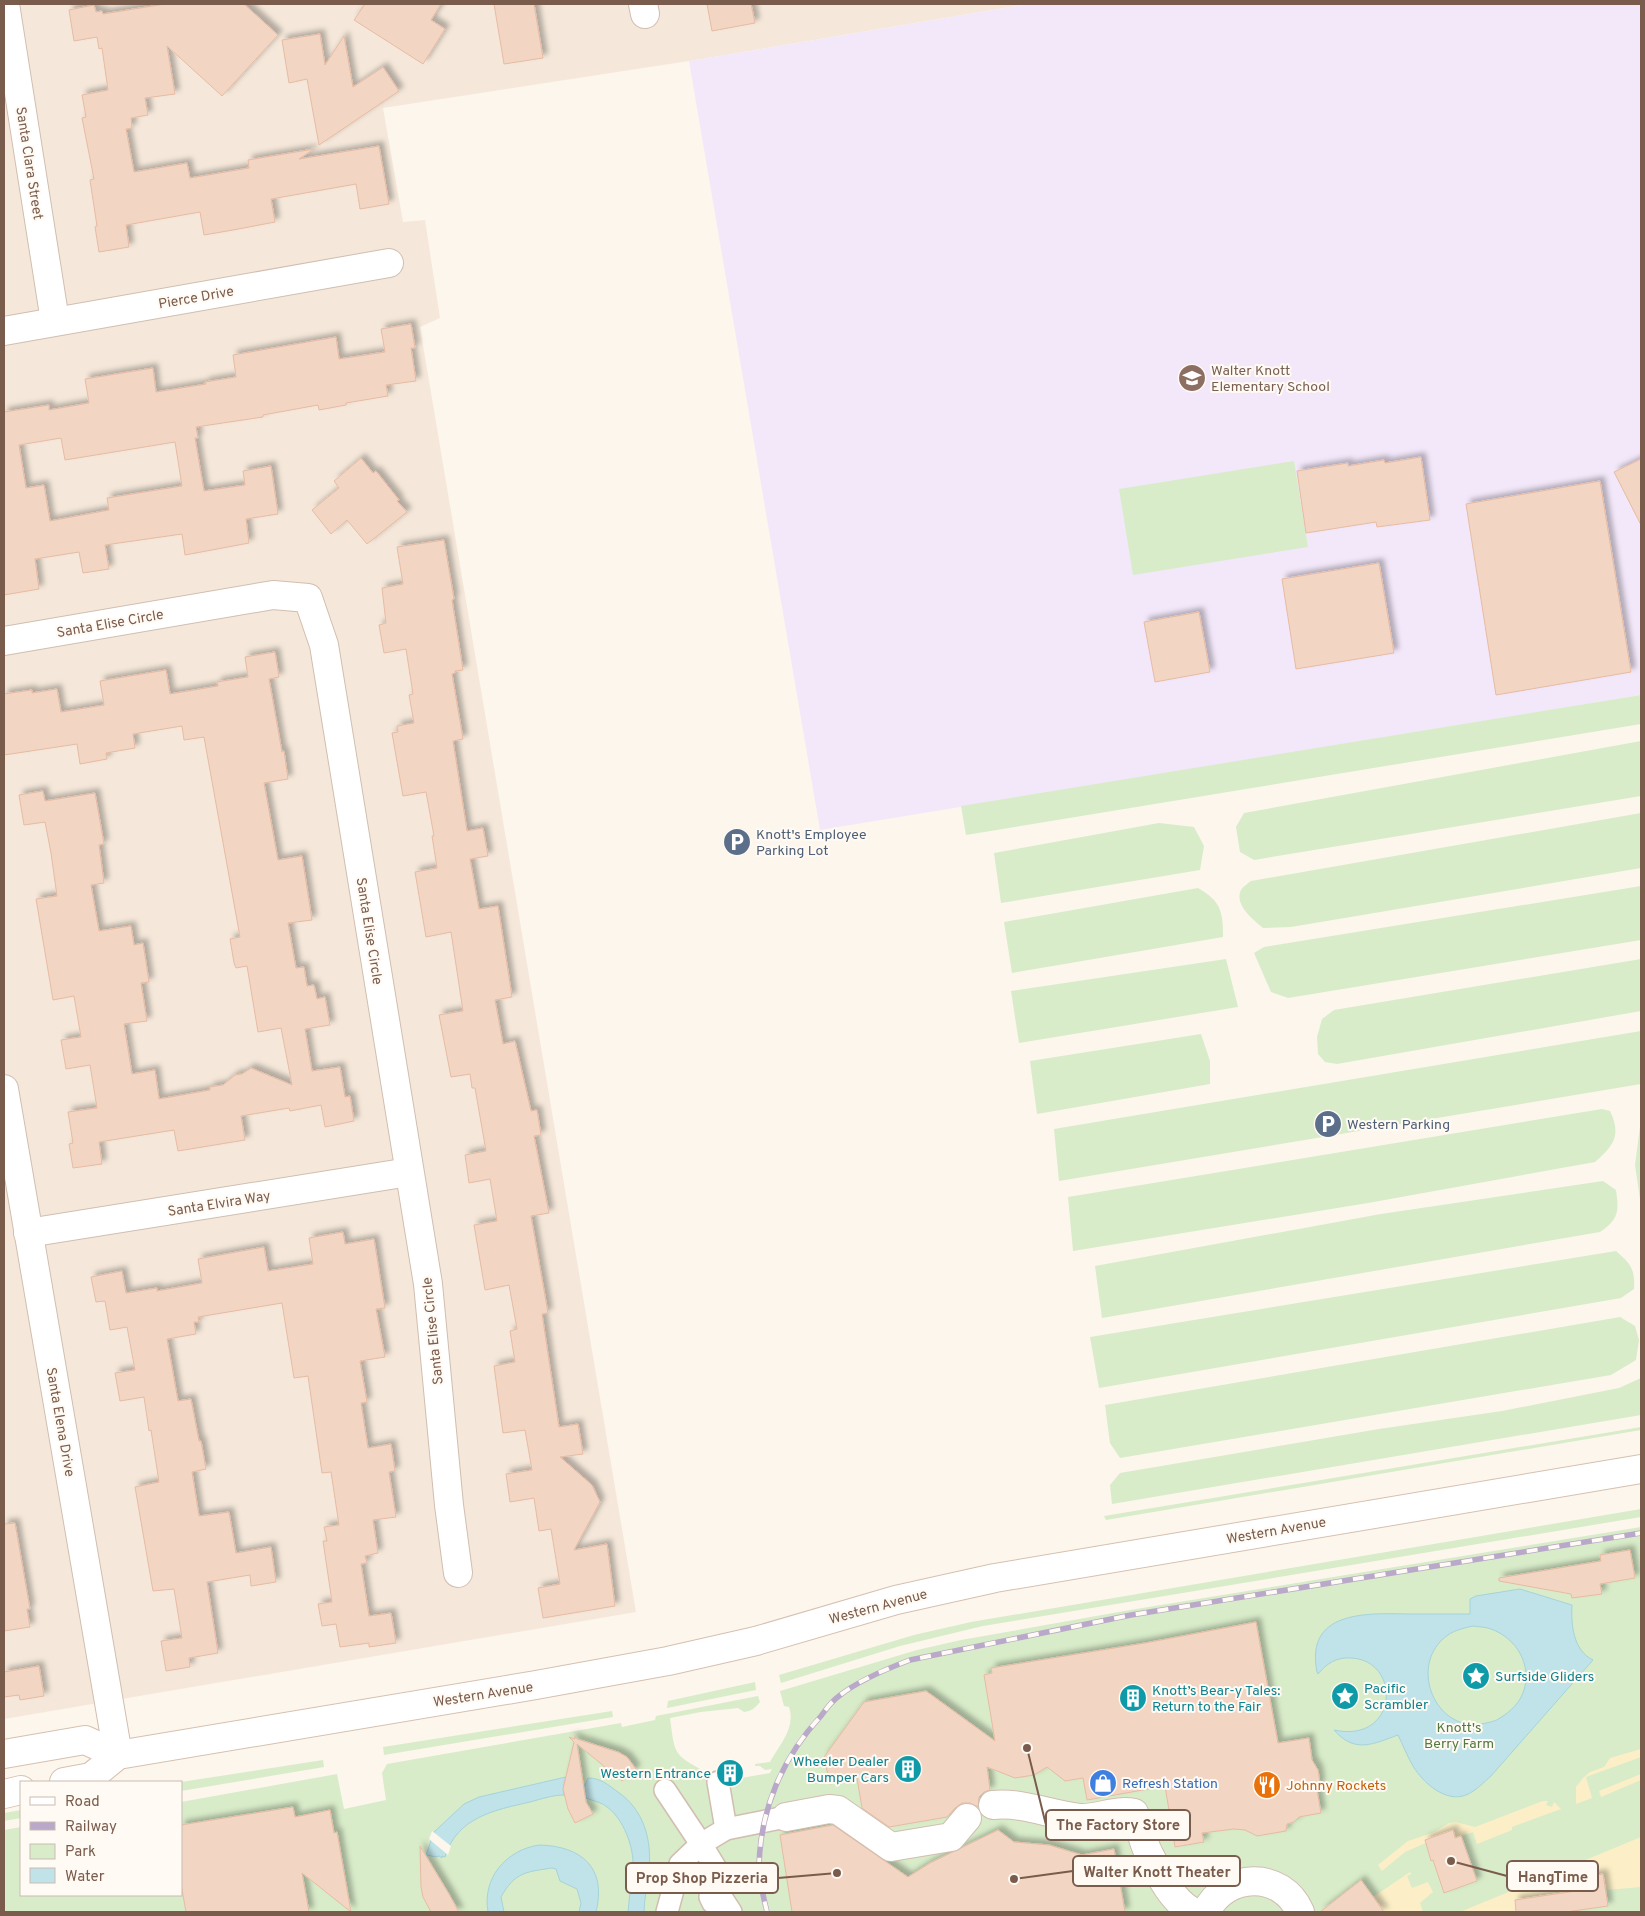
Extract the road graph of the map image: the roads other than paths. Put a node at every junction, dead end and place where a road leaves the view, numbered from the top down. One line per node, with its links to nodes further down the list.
1 (5, 4): 3 (street, Santa Clara Street)
2 (389, 263): 3 (street, Pierce Drive)
3 (55, 321): 4 (street, Pierce Drive)
4 (4, 331)
5 (4, 641): 7 (street, Santa Elise Circle)
6 (4, 1089): 8 (street, Santa Elena Drive)
7 (409, 1172): 8 (street, Santa Elvira Way); 10 (street, Santa Elise Circle)
8 (28, 1233): 12 (street, Santa Elena Drive)
9 (1641, 1469): 12 (street, Western Avenue)
10 (458, 1573)
11 (4, 1754): 12 (street)
12 (118, 1755): 13 (street, Western Avenue)
13 (69, 1781)
14 (718, 1782): 21 (street)
15 (20, 1790): 17 (street)
16 (665, 1790): 22 (street)
17 (4, 1794)
18 (992, 1805): 27 (street)
19 (966, 1818): 20 (street)
20 (776, 1819): 21 (street)
21 (726, 1829): 22 (street)
22 (701, 1844): 23 (street); 24 (street)
23 (726, 1885)
24 (667, 1912)
25 (726, 1912): 26 (street)
26 (732, 1912)
27 (1193, 1912)
28 (1206, 1912): 29 (street)
29 (1300, 1912)

